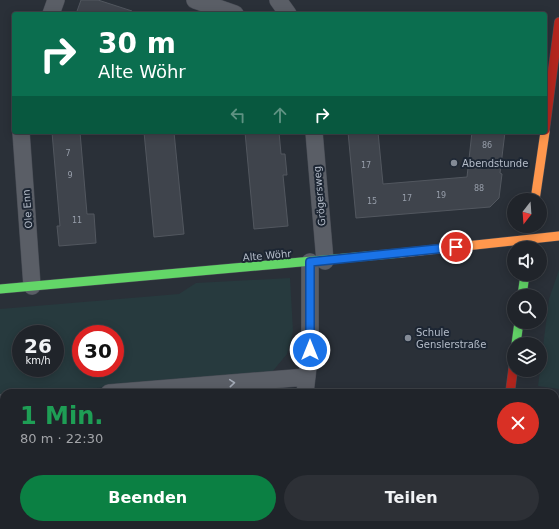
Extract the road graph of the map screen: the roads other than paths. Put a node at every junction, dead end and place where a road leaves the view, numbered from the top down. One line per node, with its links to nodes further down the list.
1 (56, 0): 4 (street)
2 (195, 0): 5 (street)
3 (278, 0): 6 (street)
4 (52, 12)
5 (229, 12)
6 (287, 12)
7 (559, 22): 8 (street)
8 (547, 115)
9 (21, 134): 16 (street, Ole Enn)
10 (314, 134): 15 (street, Grögersweg)
11 (545, 134): 12 (street)
12 (536, 193)
13 (559, 236): 14 (street, Alte Wöhr)
14 (529, 240): 15 (street, Alte Wöhr)
15 (317, 261): 16 (street, Alte Wöhr); 19 (street, Grögersweg)
16 (32, 286): 17 (street, Alte Wöhr)
17 (0, 289)
18 (512, 377): 21 (street)
19 (306, 385): 20 (street, one-way to 19)
20 (208, 389)
21 (511, 389)

